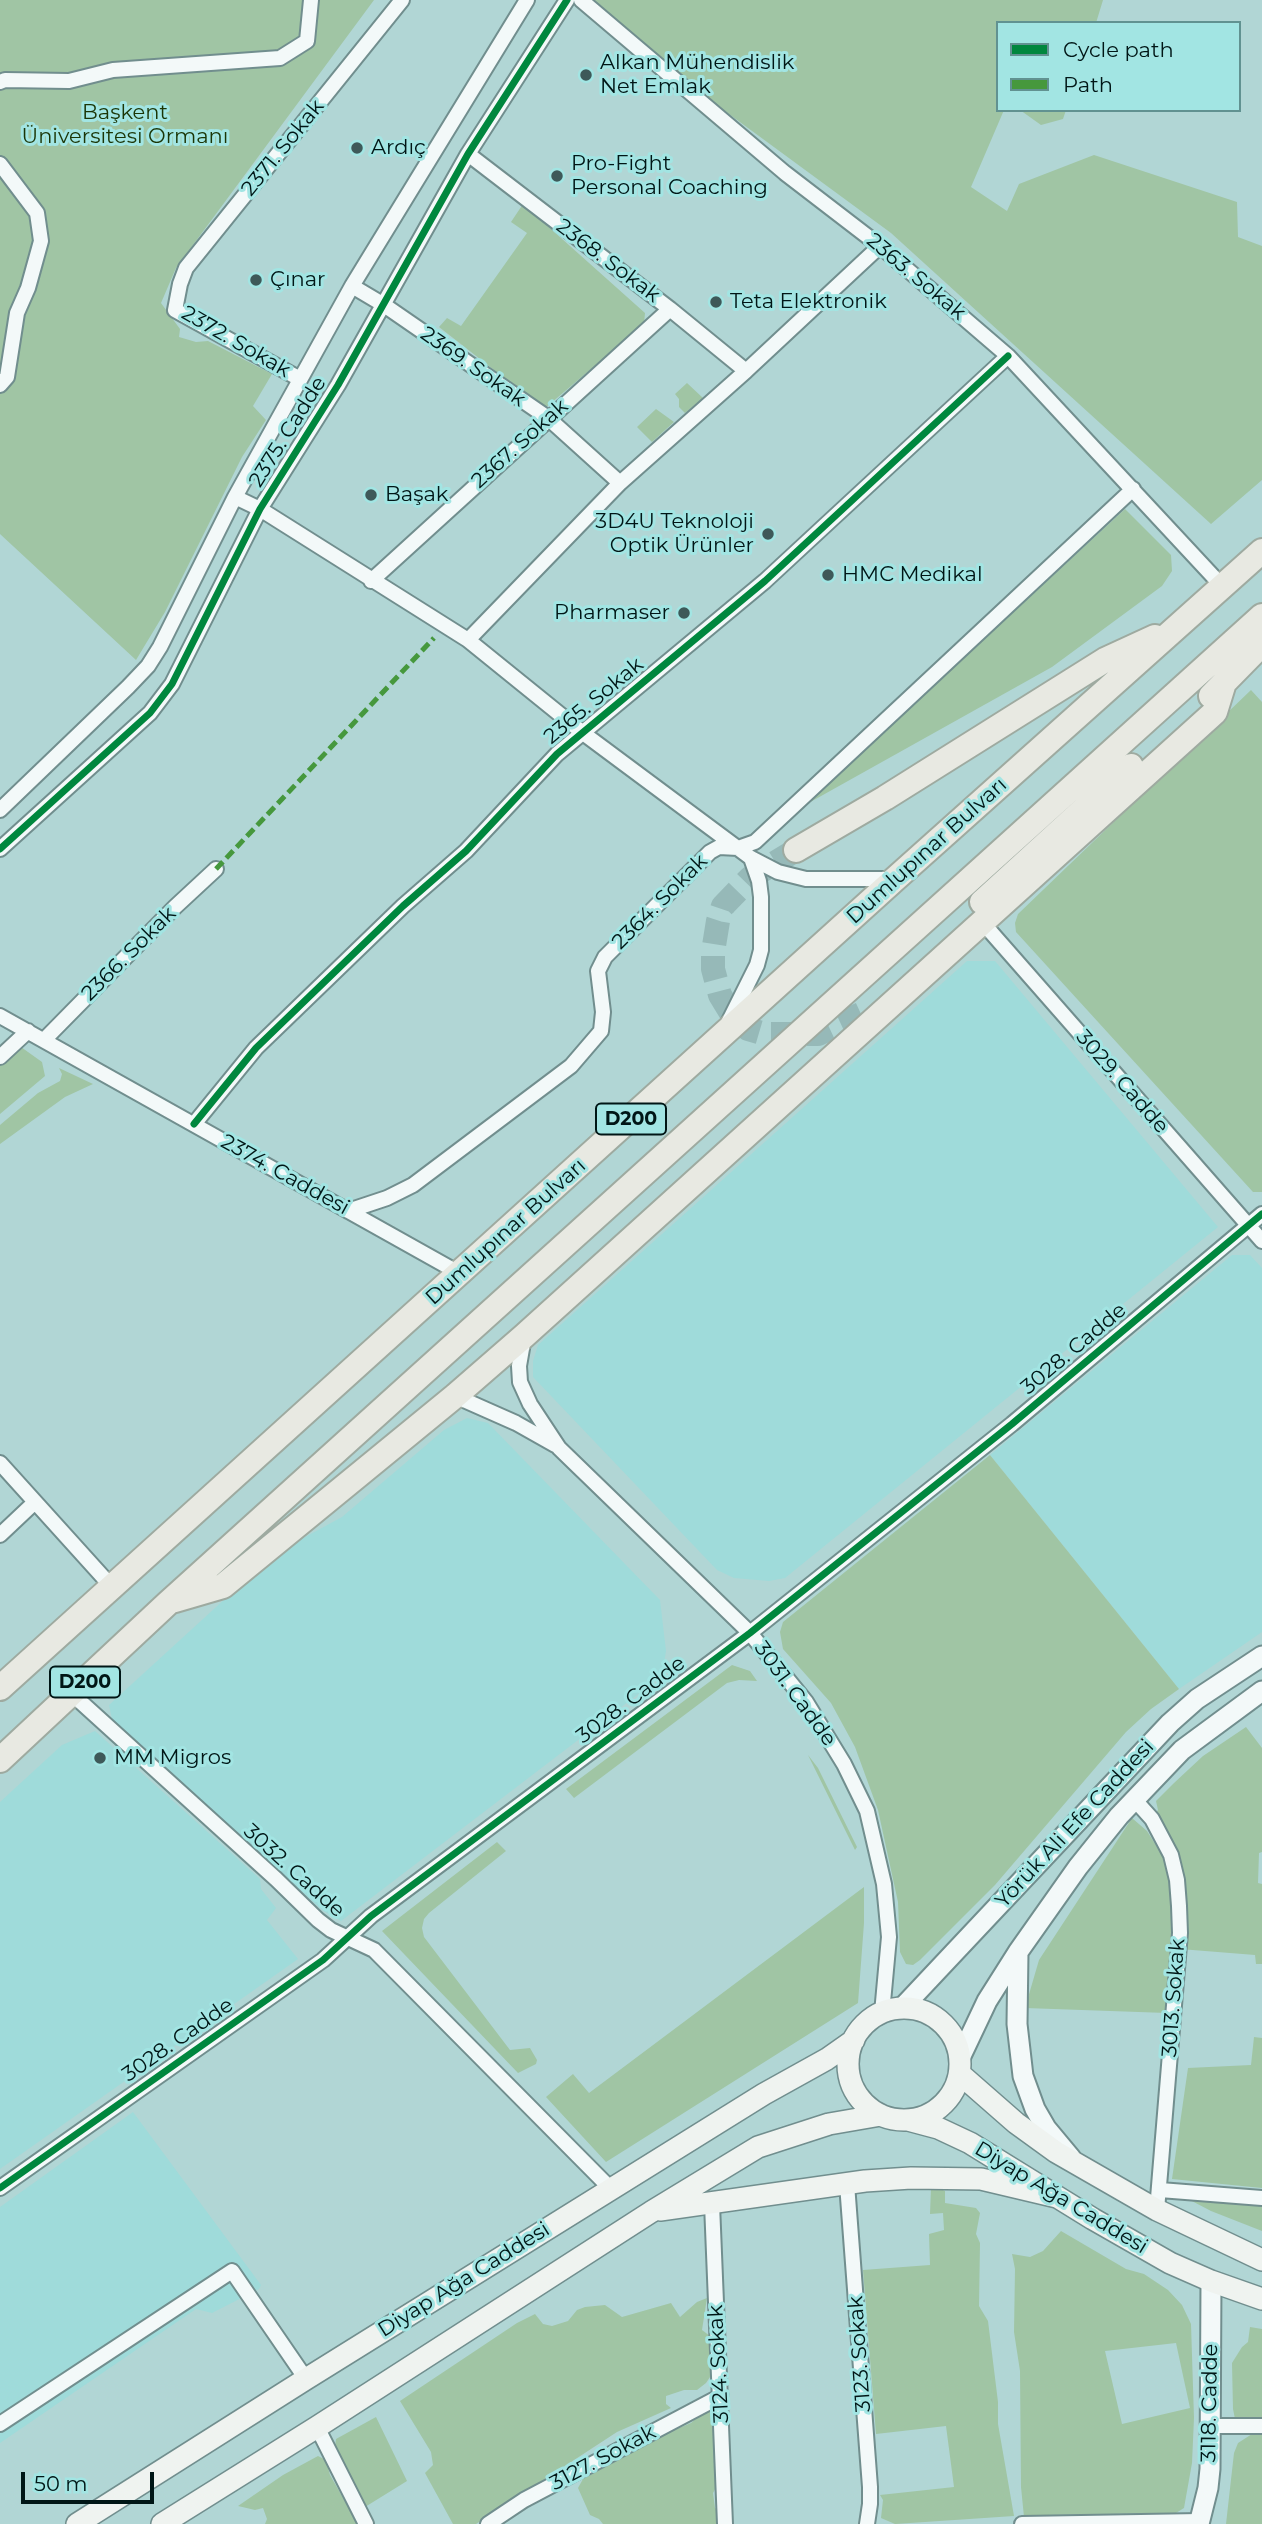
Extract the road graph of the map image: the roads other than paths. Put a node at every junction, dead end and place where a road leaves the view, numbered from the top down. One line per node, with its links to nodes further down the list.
1 (311, 0): 6 (street)
2 (402, 0): 11 (street, 2371. Sokak)
3 (527, 0): 10 (street, 2375. Cadde)
4 (567, 0): 7 (street, 2375. Cadde)
5 (581, 0): 9 (street, 2363. Sokak)
6 (0, 82)
7 (468, 154): 12 (street, 2375. Cadde); 13 (street, 2368. Sokak)
8 (0, 164): 17 (street)
9 (880, 246): 14 (street, 2363. Sokak); 15 (street)
10 (352, 286): 12 (street, 2369. Sokak); 16 (street, 2375. Cadde)
11 (175, 302): 16 (street, 2372. Sokak)
12 (384, 305): 18 (street, 2369. Sokak); 22 (street, 2375. Cadde)
13 (670, 309): 15 (street, 2368. Sokak); 18 (street, 2367. Sokak)
14 (1008, 356): 20 (street, 2363. Sokak); 31 (street, 2365. Sokak)
15 (746, 371): 19 (street)
16 (300, 379): 21 (street, 2375. Cadde)
17 (0, 385)
18 (548, 418): 19 (street, 2369. Sokak); 24 (street, 2367. Sokak)
19 (620, 483): 28 (street)
20 (1133, 489): 25 (street, 2363. Sokak); 33 (street, 2364. Sokak)
21 (235, 497): 22 (street); 32 (street, 2375. Cadde)
22 (260, 509): 24 (street); 34 (street, 2375. Cadde)
23 (1262, 551): 25 (highway, Dumlupınar Bulvarı / D200)
24 (371, 581): 28 (street)
25 (1222, 586): 27 (highway, Dumlupınar Bulvarı / D200)
26 (1262, 616): 59 (highway, D200)
27 (1178, 626): 35 (highway); 38 (highway, Dumlupınar Bulvarı / D200)
28 (468, 640): 31 (street)
29 (1262, 644): 30 (highway)
30 (1223, 686): 39 (highway); 40 (highway)
31 (583, 733): 33 (street); 46 (street, 2365. Sokak)
32 (0, 810)
33 (738, 848): 36 (street); 47 (street, 2364. Sokak)
34 (0, 849)
35 (796, 850)
36 (751, 858): 38 (street); 43 (street)
37 (216, 869): 44 (street, 2366. Sokak)
38 (895, 879): 43 (highway, Dumlupınar Bulvarı / D200)
39 (983, 923): 49 (street, 3029. Cadde); 52 (highway)
40 (861, 1014)
41 (0, 1016): 42 (street, 2374. Caddesi)
42 (28, 1031): 44 (street, 2374. Caddesi); 45 (street)
43 (720, 1038): 51 (highway, Dumlupınar Bulvarı / D200)
44 (44, 1040): 46 (street, 2374. Caddesi)
45 (0, 1057)
46 (194, 1124): 47 (street, 2374. Caddesi)
47 (348, 1211): 51 (street, 2374. Caddesi)
48 (1262, 1214): 49 (street, 3028. Cadde)
49 (1247, 1225): 50 (street, 3029. Cadde); 60 (street, 3028. Cadde)
50 (1262, 1241)
51 (460, 1273): 58 (highway, Dumlupınar Bulvarı / D200)
52 (524, 1336): 53 (highway); 54 (street, 3031. Cadde)
53 (455, 1396): 54 (street, 3031. Cadde); 59 (highway)
54 (559, 1448): 60 (street, 3031. Cadde)
55 (0, 1463): 56 (street)
56 (36, 1502): 57 (street); 58 (street)
57 (0, 1535)
58 (112, 1587): 62 (highway, Dumlupınar Bulvarı / D200)
59 (168, 1603): 64 (highway, D200)
60 (750, 1633): 67 (street, 3028. Cadde); 69 (street, 3031. Cadde)
61 (1262, 1656): 69 (street, Yörük Ali Efe Caddesi)
62 (0, 1688)
63 (1262, 1691): 66 (street, Yörük Ali Efe Caddesi)
64 (72, 1695): 65 (highway, D200); 67 (street, 3032. Cadde)
65 (0, 1760)
66 (1134, 1799): 68 (street, Yörük Ali Efe Caddesi); 80 (street, 3013. Sokak)
67 (346, 1938): 76 (street, 3028. Cadde); 77 (street, 3032. Cadde)
68 (1018, 1952): 71 (street, Yörük Ali Efe Caddesi); 74 (street)
69 (892, 2010): 70 (main road, Diyap Ağa Caddesi); 71 (main road, Diyap Ağa Caddesi)
70 (854, 2040): 72 (main road); 77 (main road, Diyap Ağa Caddesi)
71 (960, 2066): 73 (main road); 74 (main road, Diyap Ağa Caddesi)
72 (881, 2115): 73 (main road, Diyap Ağa Caddesi); 82 (main road, Diyap Ağa Caddesi)
73 (908, 2120): 78 (main road, Diyap Ağa Caddesi)
74 (1076, 2164): 80 (main road, Diyap Ağa Caddesi)
75 (847, 2183): 78 (main road); 81 (main road); 98 (street, 3123. Sokak)
76 (0, 2188)
77 (611, 2189): 86 (main road, Diyap Ağa Caddesi)
78 (1057, 2197): 84 (main road, Diyap Ağa Caddesi)
79 (1262, 2198): 80 (street)
80 (1159, 2200): 83 (main road, Diyap Ağa Caddesi)
81 (712, 2204): 82 (main road); 87 (street, 3124. Sokak)
82 (651, 2212): 91 (main road, Diyap Ağa Caddesi)
83 (1262, 2260)
84 (1211, 2281): 85 (main road, Diyap Ağa Caddesi); 89 (street, 3118. Cadde)
85 (1262, 2299)
86 (306, 2379): 88 (street); 93 (main road, Diyap Ağa Caddesi)
87 (721, 2396): 96 (street, 3127. Sokak); 97 (street, 3124. Sokak)
88 (0, 2424)
89 (1212, 2426): 90 (street); 92 (street, 3118. Cadde)
90 (1262, 2426)
91 (317, 2427): 94 (main road, Diyap Ağa Caddesi); 95 (street)
92 (1200, 2523): 99 (street)
93 (77, 2524)
94 (162, 2524)
95 (366, 2524)
96 (488, 2524)
97 (726, 2524)
98 (867, 2524)
99 (1022, 2524)

